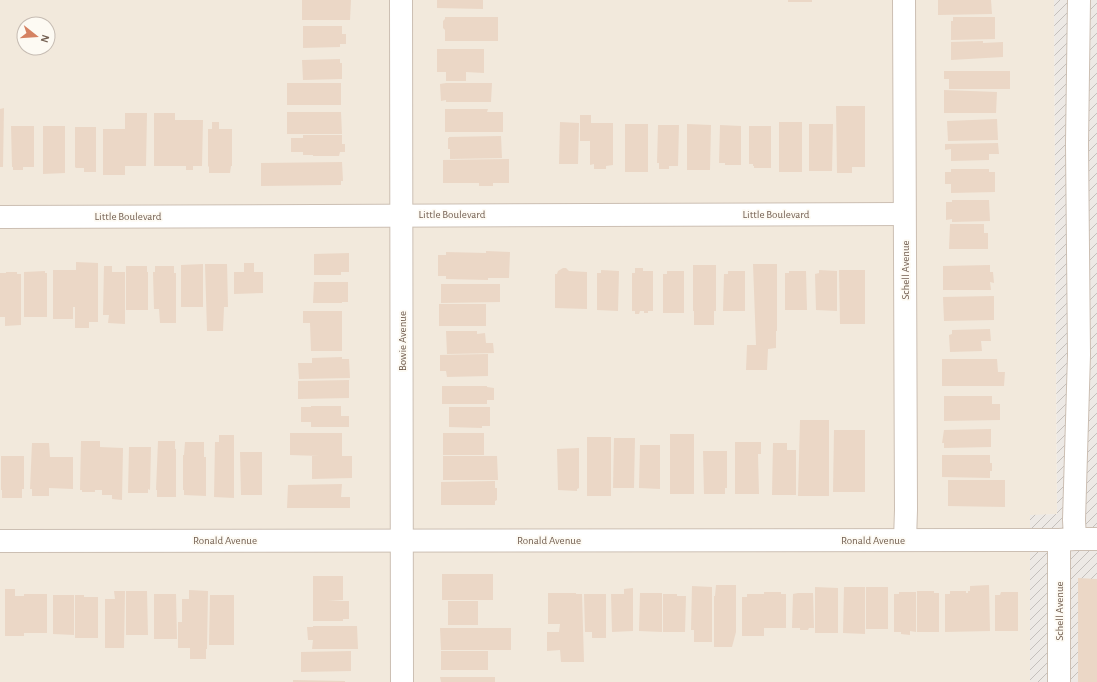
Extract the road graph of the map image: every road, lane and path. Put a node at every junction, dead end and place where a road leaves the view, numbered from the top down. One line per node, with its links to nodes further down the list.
1 (401, 0): 5 (street, Bowie Avenue)
2 (904, 0): 4 (street, Schell Avenue)
3 (1078, 0): 7 (street, Schell Avenue)
4 (904, 214): 5 (street, Little Boulevard); 10 (street, Schell Avenue)
5 (400, 215): 6 (street, Little Boulevard); 9 (street, Bowie Avenue)
6 (0, 217)
7 (1088, 378): 11 (street, Schell Avenue)
8 (1097, 539): 11 (street, Ronald Avenue)
9 (402, 540): 10 (street, Ronald Avenue); 12 (street, Ronald Avenue); 13 (street, Bowie Avenue)
10 (905, 540): 11 (street, Ronald Avenue)
11 (1067, 540): 14 (street, Schell Avenue)
12 (0, 541)
13 (402, 682)
14 (1059, 682)

